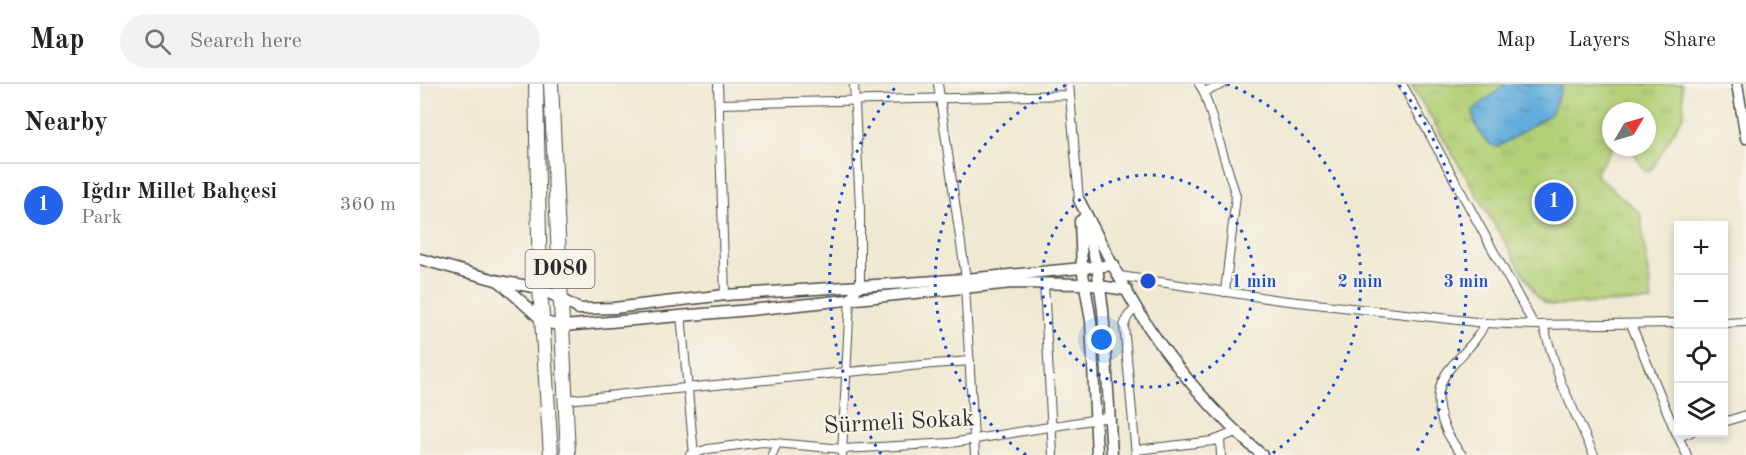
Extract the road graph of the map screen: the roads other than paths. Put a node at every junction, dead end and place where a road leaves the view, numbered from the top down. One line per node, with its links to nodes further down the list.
1 (536, 84): 28 (highway, D080)
2 (551, 84): 33 (highway, D080)
3 (718, 84): 14 (street)
4 (854, 84): 13 (street)
5 (938, 84): 12 (street)
6 (1069, 84): 11 (street)
7 (1222, 84): 10 (street)
8 (1402, 84): 42 (street)
9 (1737, 84): 15 (street)
10 (1202, 88): 30 (street)
11 (1070, 95): 12 (street); 16 (street)
12 (940, 100): 13 (street); 23 (street)
13 (855, 101): 14 (street); 26 (street)
14 (720, 104): 31 (street)
15 (1746, 138)
16 (1079, 200): 18 (street); 19 (street); 20 (street)
17 (420, 259): 22 (street)
18 (1114, 265): 19 (street); 21 (street)
19 (1097, 267): 20 (street); 27 (street)
20 (1082, 268): 23 (street); 25 (street)
21 (1120, 276): 29 (street); 30 (street)
22 (499, 281): 28 (street); 36 (street)
23 (965, 283): 24 (street); 26 (street); 32 (street); 44 (street)
24 (1044, 283): 25 (street); 52 (street)
25 (1085, 284): 27 (street); 50 (street)
26 (860, 286): 31 (street); 32 (street)
27 (1099, 286): 29 (street); 49 (street)
28 (540, 288): 33 (street); 36 (highway, D080)
29 (1127, 290): 34 (street)
30 (1225, 292): 39 (street)
31 (725, 295): 33 (street)
32 (850, 298): 35 (street); 45 (street)
33 (562, 301): 43 (highway, D080)
34 (1136, 308): 54 (street); 60 (street)
35 (681, 315): 43 (street); 46 (street)
36 (543, 322): 43 (street); 62 (highway, D080)
37 (1728, 322): 38 (street)
38 (1746, 322)
39 (1485, 323): 42 (street); 71 (street)
40 (1674, 323): 41 (street)
41 (1631, 324): 42 (street); 53 (street)
42 (1538, 325): 72 (street)
43 (563, 326): 47 (highway, D080)
44 (970, 361): 45 (street); 57 (street)
45 (846, 371): 46 (street); 59 (street)
46 (688, 389): 47 (street); 61 (street)
47 (566, 400): 63 (highway, D080)
48 (1746, 415): 51 (street)
49 (1110, 417): 50 (street, Sürmeli Sokak); 68 (street)
50 (1096, 418): 52 (street, Sürmeli Sokak); 67 (street)
51 (1728, 421)
52 (1051, 427): 57 (street, Sürmeli Sokak); 66 (street)
53 (1674, 427)
54 (1238, 431): 56 (street); 70 (street)
55 (1678, 437): 73 (street)
56 (1221, 439): 60 (street); 69 (street)
57 (975, 440): 59 (street, Sürmeli Sokak); 65 (street)
58 (777, 443): 59 (street, Sürmeli Sokak); 61 (street, Sürmeli Sokak); 64 (street)
59 (842, 452)
60 (1136, 453)
61 (693, 454)
62 (550, 455)
63 (568, 455)
64 (772, 455)
65 (975, 455)
66 (1053, 455)
67 (1098, 455)
68 (1112, 455)
69 (1221, 455)
70 (1262, 455)
71 (1462, 455)
72 (1594, 455)
73 (1687, 455)

